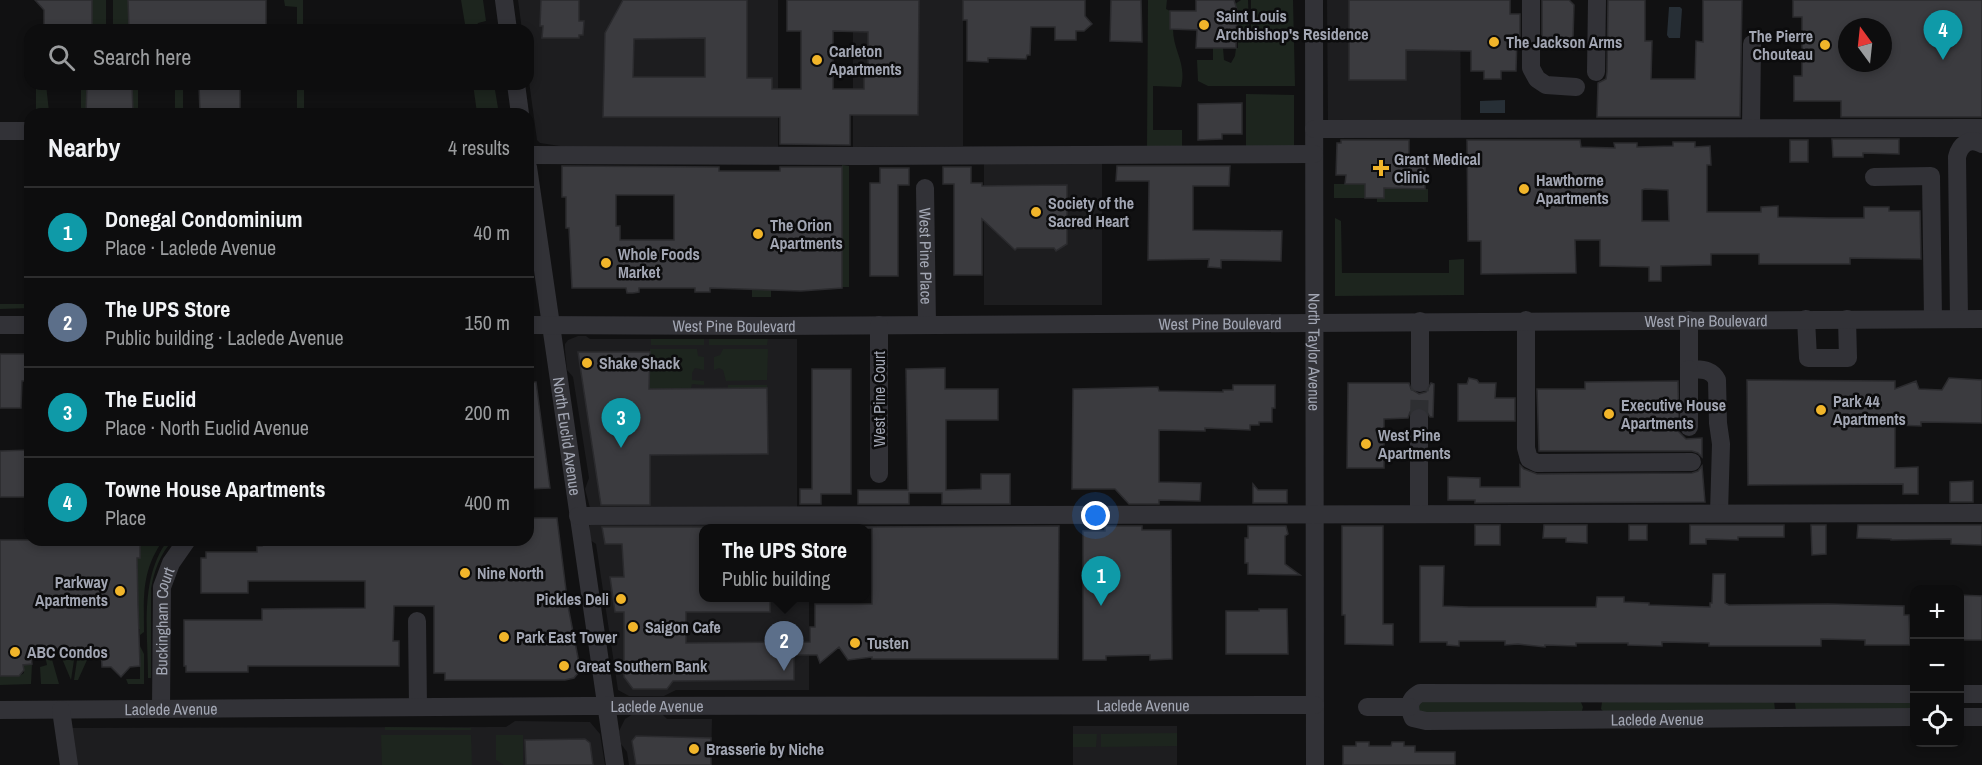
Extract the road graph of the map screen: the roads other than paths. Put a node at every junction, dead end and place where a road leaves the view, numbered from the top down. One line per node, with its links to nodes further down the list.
1 (504, 0): 5 (street)
2 (1314, 0): 13 (street, North Taylor Avenue)
3 (1531, 0): 8 (street)
4 (1597, 0): 7 (street)
5 (507, 24)
6 (1752, 44): 11 (street)
7 (1596, 72)
8 (1576, 87)
9 (517, 90): 10 (street)
10 (519, 108)
11 (1751, 128): 12 (street); 13 (street)
12 (1982, 128)
13 (1314, 129): 18 (street, North Taylor Avenue)
14 (0, 131): 15 (street)
15 (24, 131)
16 (1982, 144): 25 (street)
17 (534, 154): 18 (street)
18 (1314, 154): 29 (street, North Taylor Avenue)
19 (1874, 177): 24 (street)
20 (925, 188): 31 (street, West Pine Place)
21 (534, 208): 35 (street, North Euclid Avenue)
22 (1806, 319): 23 (street, West Pine Boulevard); 23 (street); 28 (street, West Pine Boulevard)
23 (1847, 319): 24 (street, West Pine Boulevard)
24 (1933, 319): 25 (street, West Pine Boulevard)
25 (1959, 319): 26 (street, West Pine Boulevard)
26 (1982, 319)
27 (1526, 320): 28 (street, West Pine Boulevard); 30 (street, West Pine Boulevard); 41 (street)
28 (1689, 320): 37 (street)
29 (1314, 321): 30 (street, West Pine Boulevard); 31 (street, West Pine Boulevard); 45 (street, North Taylor Avenue)
30 (1420, 321): 38 (street)
31 (927, 323): 36 (street, West Pine Boulevard)
32 (0, 325): 33 (street)
33 (24, 325)
34 (534, 325): 35 (street, West Pine Boulevard)
35 (551, 325): 36 (street, West Pine Boulevard); 47 (street, North Euclid Avenue)
36 (879, 325): 42 (street, West Pine Court)
37 (1689, 369): 40 (street); 43 (street)
38 (1420, 383)
39 (1419, 418): 46 (street)
40 (1689, 426)
41 (1692, 462)
42 (879, 474)
43 (1719, 513): 44 (street); 46 (street)
44 (1982, 513)
45 (1314, 514): 46 (street); 47 (street); 53 (street, North Taylor Avenue)
46 (1419, 514)
47 (578, 516): 54 (street, North Euclid Avenue)
48 (183, 546): 58 (street, Buckingham Court)
49 (417, 621): 55 (street)
50 (1910, 694): 57 (street, Laclede Avenue)
51 (1964, 694): 52 (street)
52 (1982, 694)
53 (1315, 705): 54 (street, Laclede Avenue); 66 (street, North Taylor Avenue)
54 (606, 706): 55 (street, Laclede Avenue); 65 (street, North Euclid Avenue)
55 (418, 707): 58 (street, Laclede Avenue)
56 (1367, 707): 57 (street)
57 (1410, 707): 61 (street, Laclede Avenue)
58 (161, 709): 60 (street, Laclede Avenue)
59 (0, 710): 60 (street, Laclede Avenue)
60 (61, 710): 64 (street)
61 (1910, 717)
62 (1964, 717): 63 (street)
63 (1982, 717)
64 (69, 765)
65 (615, 765)
66 (1315, 765)

